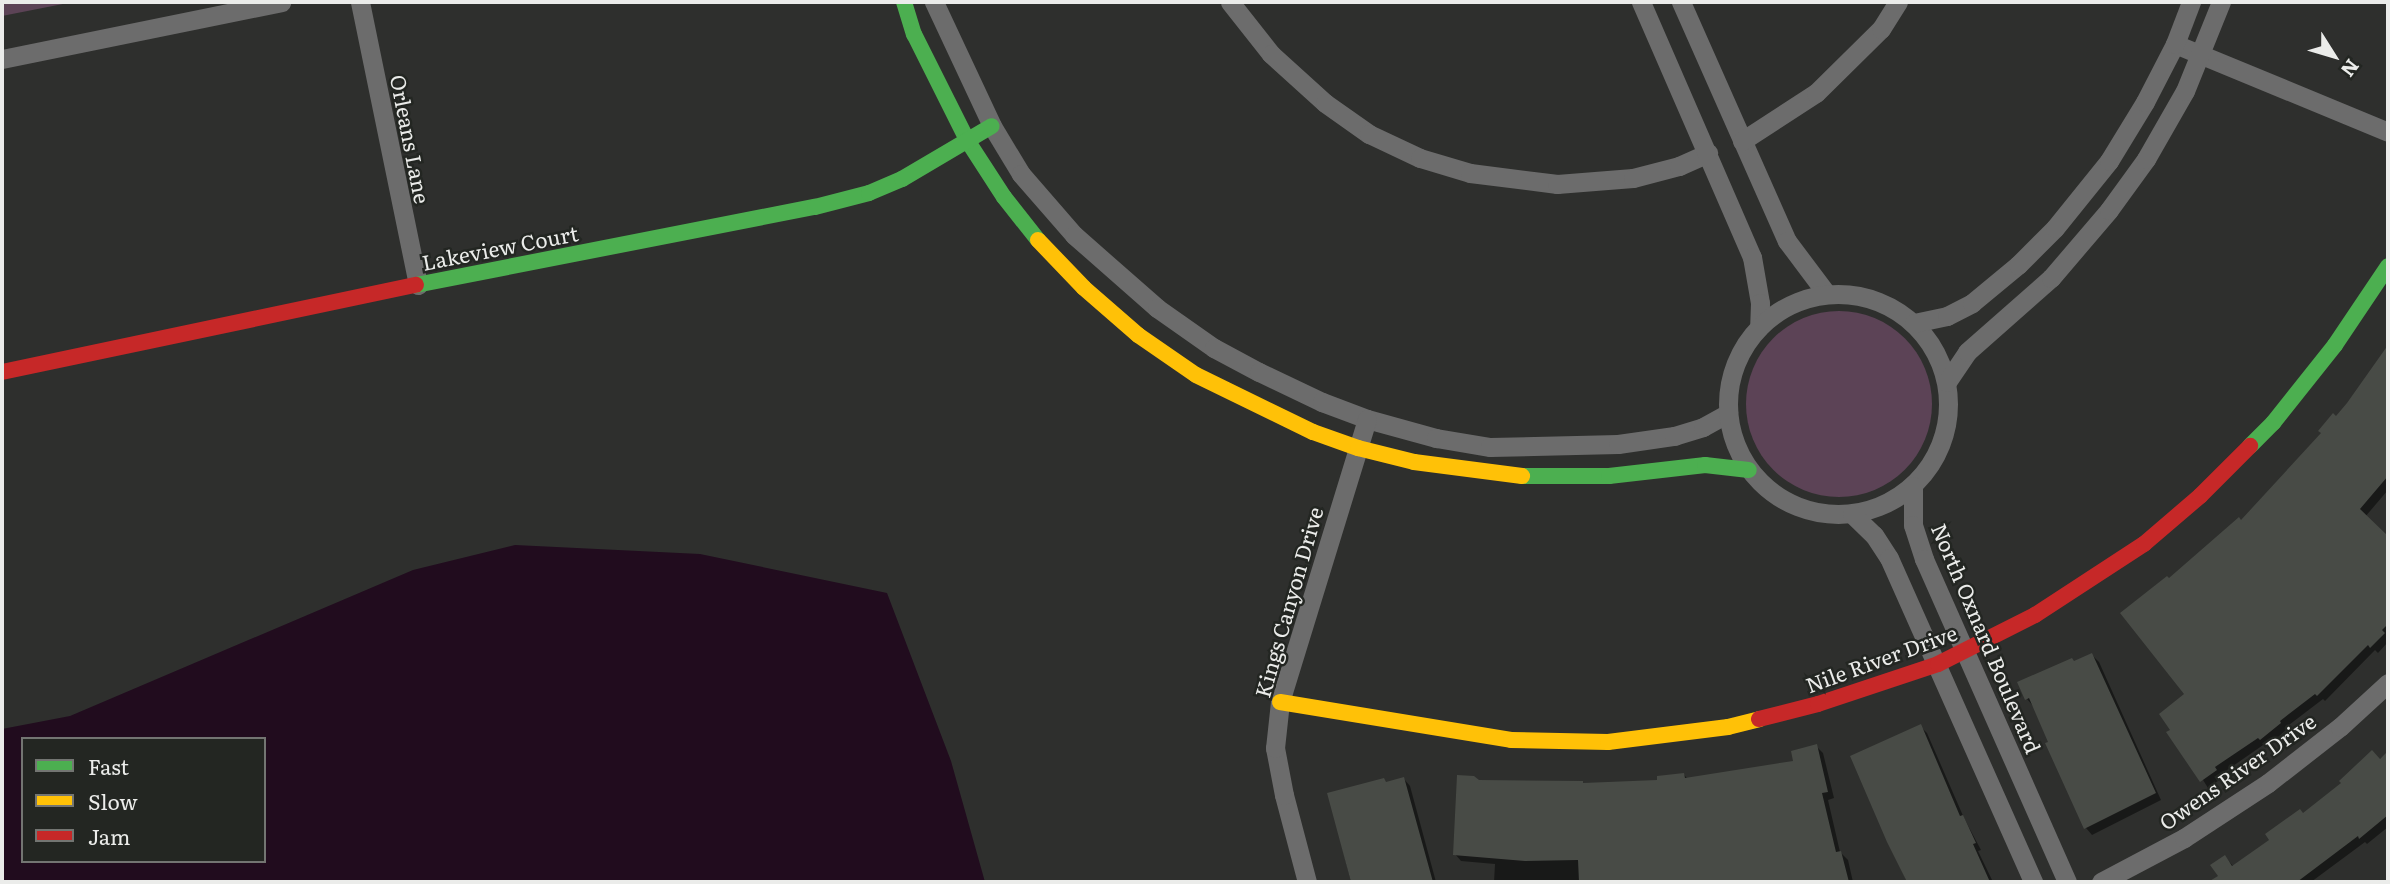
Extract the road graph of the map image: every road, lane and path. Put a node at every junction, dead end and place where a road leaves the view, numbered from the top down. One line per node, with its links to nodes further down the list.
1 (281, 2): 13 (street)
2 (360, 2): 20 (street, Orleans Lane)
3 (904, 2): 16 (street)
4 (934, 2): 14 (street)
5 (1230, 2): 18 (street)
6 (1641, 2): 18 (street)
7 (1681, 2): 17 (street)
8 (1898, 2): 17 (street)
9 (2191, 2): 11 (street)
10 (2221, 2): 12 (street)
11 (2175, 44): 12 (street); 22 (street)
12 (2202, 54): 15 (street); 25 (street)
13 (2, 59)
14 (992, 125): 16 (street, Lakeview Court); 27 (street)
15 (2388, 132)
16 (967, 140): 20 (street, Lakeview Court); 28 (street)
17 (1742, 141): 21 (street)
18 (1707, 153): 23 (street)
19 (2388, 266): 32 (street, Nile River Drive)
20 (418, 285): 24 (street, Lakeview Court)
21 (1826, 293): 22 (street); 23 (street)
22 (1914, 323): 25 (street)
23 (1759, 327): 26 (street)
24 (2, 372)
25 (1947, 382): 30 (street)
26 (1728, 413): 27 (street); 29 (street)
27 (1367, 419): 28 (street, Kings Canyon Drive)
28 (1358, 448): 29 (street); 35 (street, Kings Canyon Drive)
29 (1749, 470): 31 (street)
30 (1913, 486): 31 (street); 32 (street, North Oxnard Boulevard)
31 (1852, 514): 33 (street)
32 (1965, 652): 33 (street, Nile River Drive); 38 (street, North Oxnard Boulevard)
33 (1938, 664): 35 (street, Nile River Drive); 37 (street)
34 (2388, 683): 39 (street, Owens River Drive)
35 (1280, 702): 36 (street, Kings Canyon Drive)
36 (1307, 882)
37 (2033, 882)
38 (2067, 882)
39 (2101, 882)

